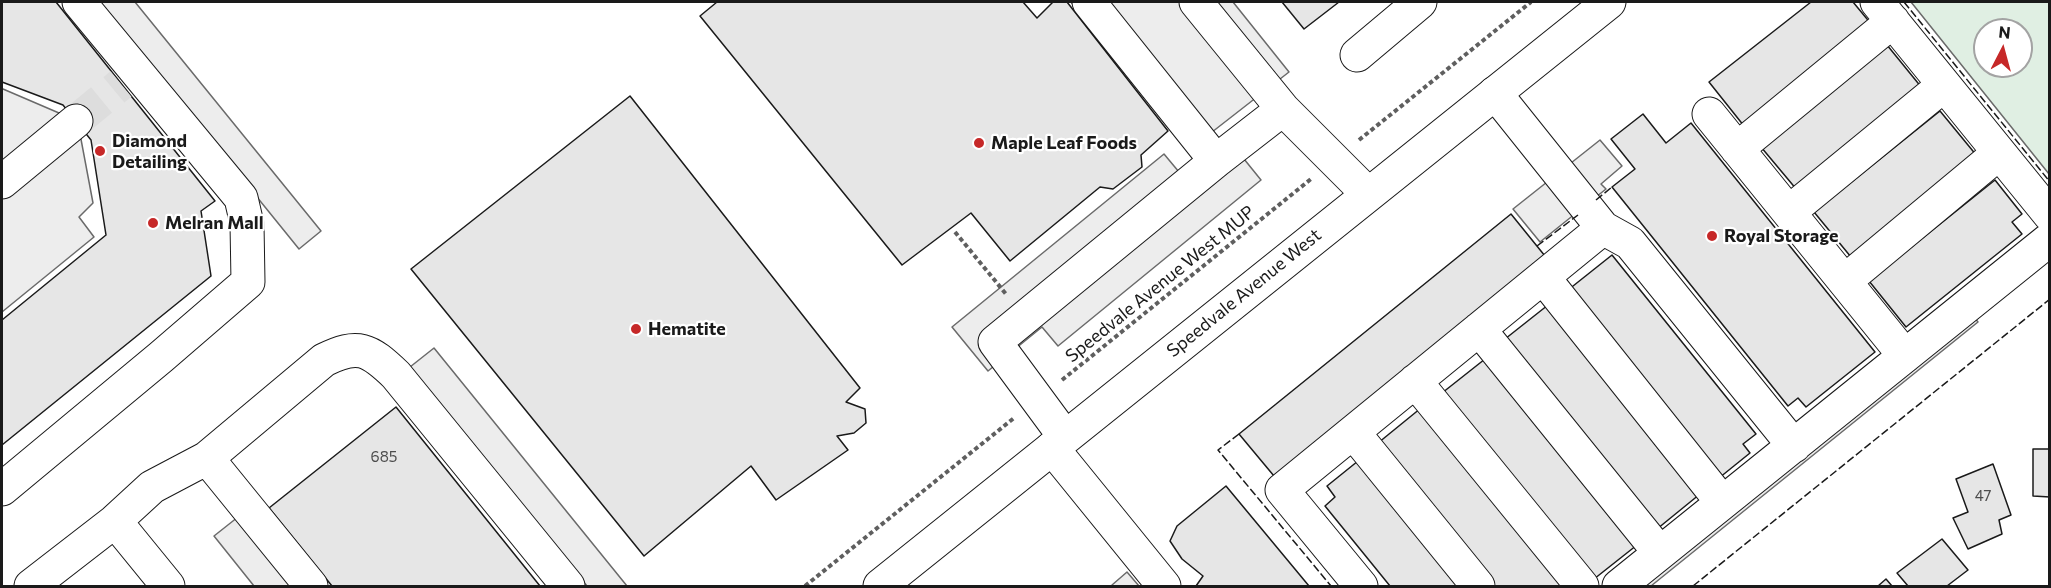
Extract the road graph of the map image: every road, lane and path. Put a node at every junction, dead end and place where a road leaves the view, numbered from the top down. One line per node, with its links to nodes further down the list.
1 (79, 2): 36 (main road)
2 (1089, 2): 16 (main road)
3 (1197, 2): 11 (main road)
4 (1420, 2): 8 (main road)
5 (1531, 2): 17 (path, Speedvale Avenue West MUP)
6 (1609, 2): 10 (main road, Speedvale Avenue West)
7 (1885, 11): 9 (main road); 14 (main road)
8 (1357, 55)
9 (1944, 84): 15 (main road); 20 (main road)
10 (1495, 93): 19 (main road, Speedvale Avenue West); 22 (main road)
11 (1283, 109): 16 (main road); 17 (main road)
12 (1709, 114): 14 (main road)
13 (76, 121): 18 (main road)
14 (1737, 149): 20 (main road)
15 (1999, 153): 21 (main road); 26 (main road)
16 (1216, 161): 27 (main road)
17 (1334, 161): 19 (main road); 31 (path, Speedvale Avenue West MUP)
18 (2, 182)
19 (1368, 194): 33 (main road, Speedvale Avenue West)
20 (1789, 213): 26 (main road)
21 (2049, 215)
22 (1603, 228): 25 (main road); 34 (main road)
23 (955, 232): 27 (path)
24 (2049, 239): 29 (main road)
25 (1543, 276): 28 (main road); 37 (main road)
26 (1845, 281): 29 (main road)
27 (1025, 317): 31 (main road)
28 (1479, 329): 30 (main road); 39 (main road)
29 (1905, 356): 34 (main road)
30 (1415, 381): 32 (main road); 49 (main road)
31 (1038, 399): 33 (main road); 44 (path, Speedvale Avenue West MUP)
32 (1353, 432): 47 (main road); 48 (main road)
33 (1059, 442): 45 (main road, Speedvale Avenue West); 46 (main road)
34 (1794, 446): 37 (main road)
35 (207, 458): 38 (main road); 42 (main road); 43 (main road)
36 (2, 489)
37 (1722, 502): 39 (main road)
38 (115, 521): 40 (main road); 41 (main road)
39 (1660, 553): 50 (main road)
40 (31, 586)
41 (168, 586)
42 (311, 586)
43 (568, 586)
44 (805, 586)
45 (881, 586)
46 (1164, 586)
47 (1361, 586)
48 (1478, 586)
49 (1582, 586)
50 (1619, 586)

